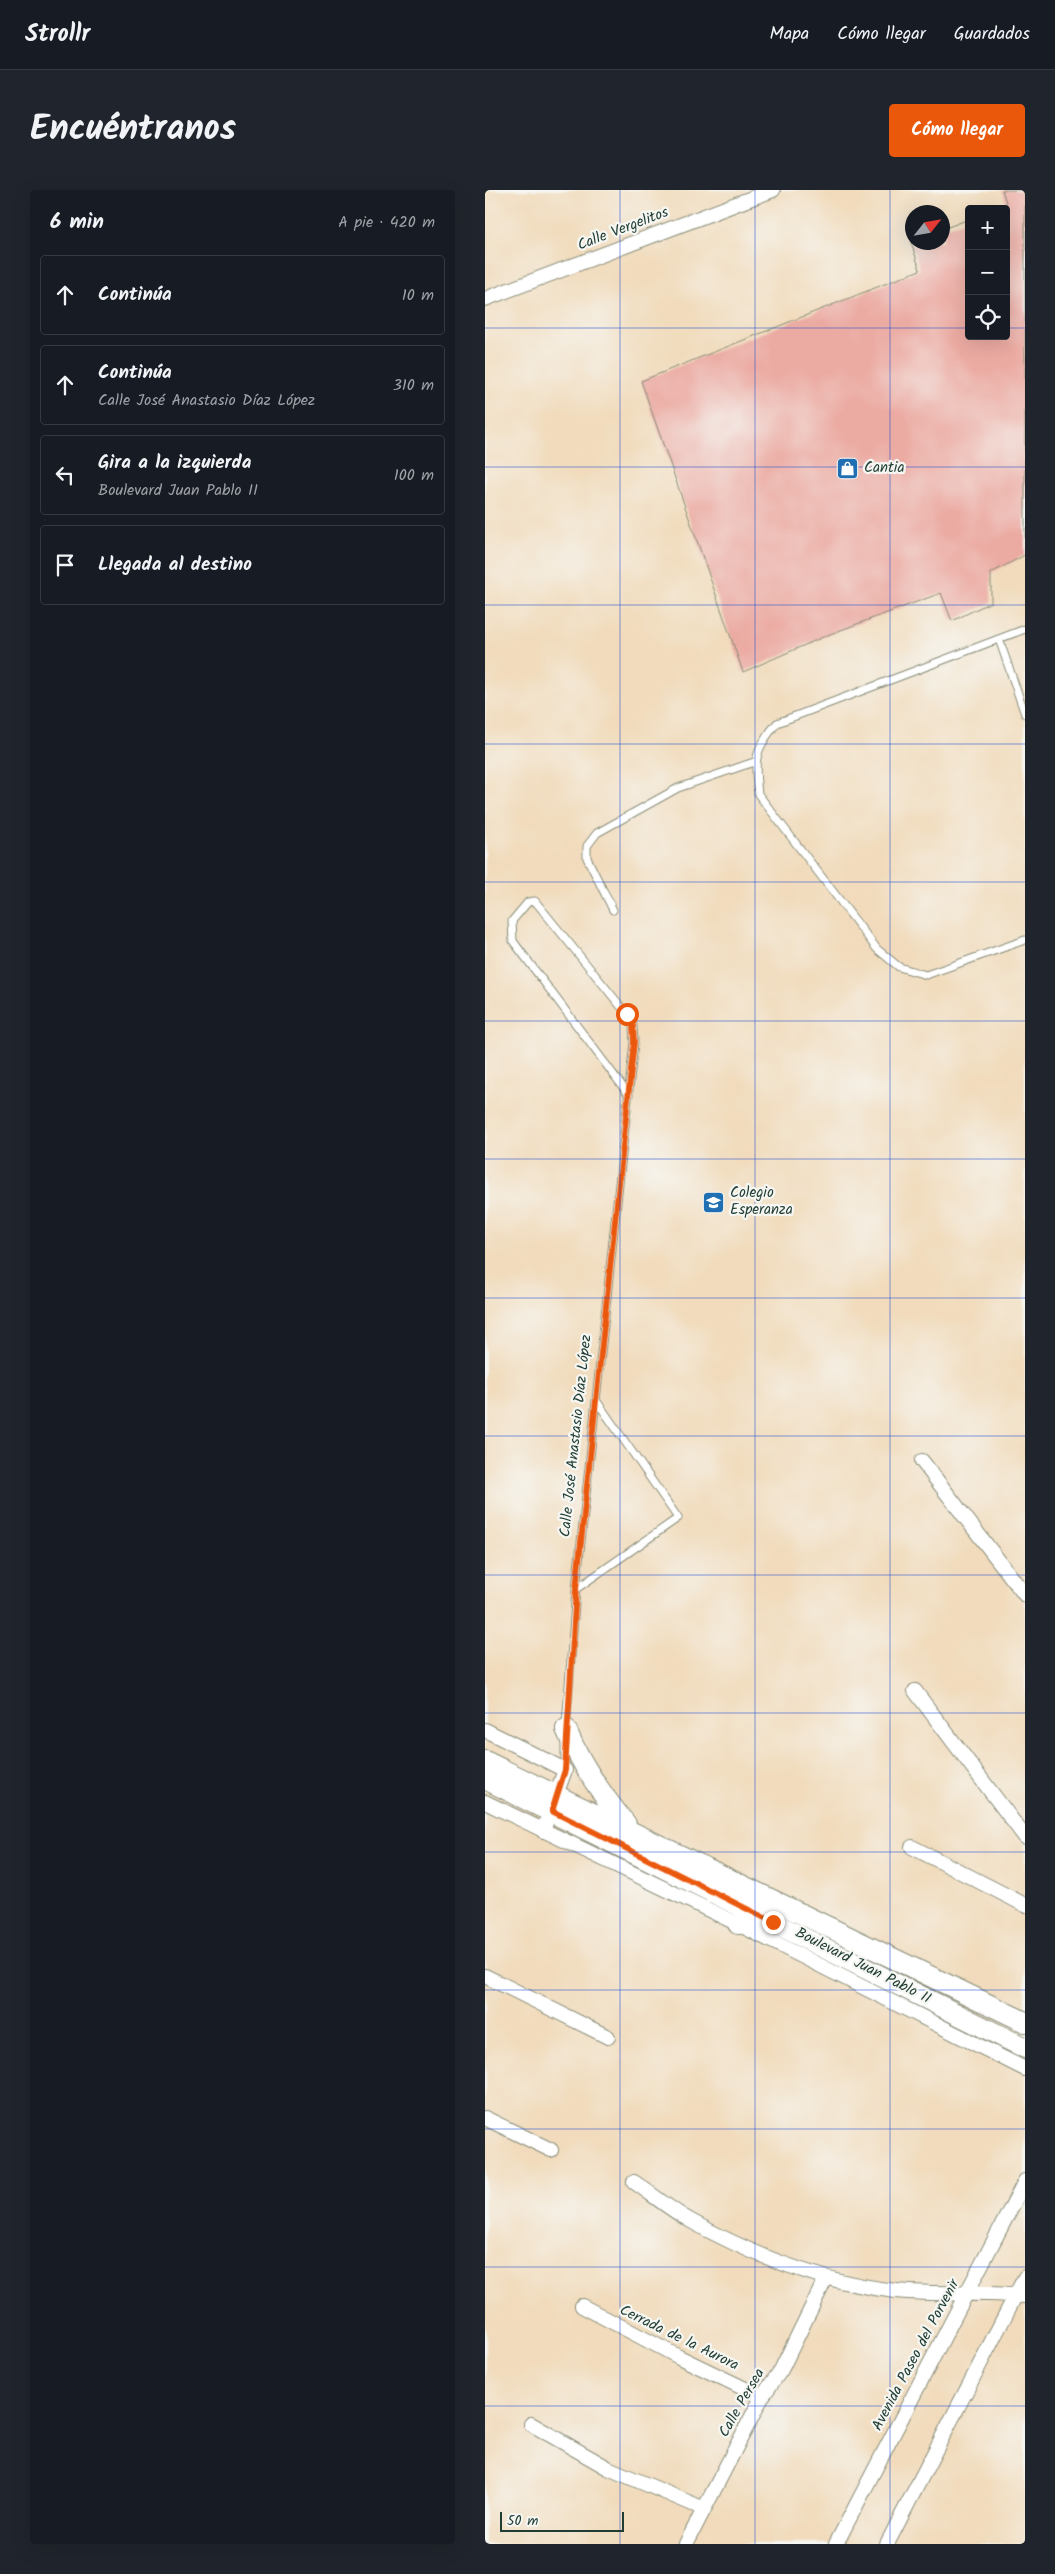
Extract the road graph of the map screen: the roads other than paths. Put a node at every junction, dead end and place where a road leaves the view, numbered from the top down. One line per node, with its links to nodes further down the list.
1 (773, 190): 2 (street, Calle Vergelitos)
2 (485, 299)
3 (1025, 629): 4 (lane)
4 (999, 640): 5 (lane); 6 (lane)
5 (1025, 714)
6 (755, 762): 7 (lane); 8 (lane)
7 (613, 910)
8 (1025, 940)
9 (629, 1095): 9 (lane, Calle José Anastasio Díaz López); 10 (lane, Calle José Anastasio Díaz López)
10 (596, 1400): 12 (lane, Calle José Anastasio Díaz López); 12 (lane)
11 (922, 1461): 13 (street)
12 (576, 1589): 15 (lane, Calle José Anastasio Díaz López)
13 (1025, 1595)
14 (915, 1691): 22 (street)
15 (566, 1729): 18 (lane, Calle José Anastasio Díaz López); 24 (main road)
16 (485, 1730): 18 (street)
17 (485, 1761): 21 (main road, Boulevard Juan Pablo II)
18 (565, 1770): 21 (street, Calle José Anastasio Díaz López)
19 (485, 1778): 21 (main road, Boulevard Juan Pablo II)
20 (485, 1802): 23 (street, Boulevard Juan Pablo II)
21 (555, 1802): 23 (street, Calle José Anastasio Díaz López); 24 (main road, Boulevard Juan Pablo II); 27 (main road, Boulevard Juan Pablo II)
22 (1023, 1830)
23 (543, 1831): 28 (street, Boulevard Juan Pablo II)
24 (632, 1831): 30 (main road, Boulevard Juan Pablo II)
25 (913, 1847): 26 (street)
26 (1025, 1905)
27 (773, 1922): 28 (main road); 32 (main road, Boulevard Juan Pablo II)
28 (738, 1924): 32 (street, Boulevard Juan Pablo II)
29 (485, 1976): 31 (street)
30 (1025, 2022)
31 (608, 2037)
32 (1023, 2065)
33 (485, 2118): 34 (street)
34 (551, 2150)
35 (1025, 2181): 39 (street, Avenida Paseo del Porvenir)
36 (634, 2182): 38 (street)
37 (1025, 2277): 40 (street)
38 (826, 2278): 39 (street); 42 (street, Calle Persea)
39 (965, 2295): 40 (street); 46 (street, Avenida Paseo del Porvenir)
40 (1020, 2295): 47 (street)
41 (582, 2306): 42 (street, Cerrada de la Aurora)
42 (762, 2397): 44 (street, Calle Persea)
43 (531, 2424): 44 (street)
44 (703, 2508): 45 (street, Calle Persea)
45 (686, 2544)
46 (835, 2544)
47 (887, 2544)

